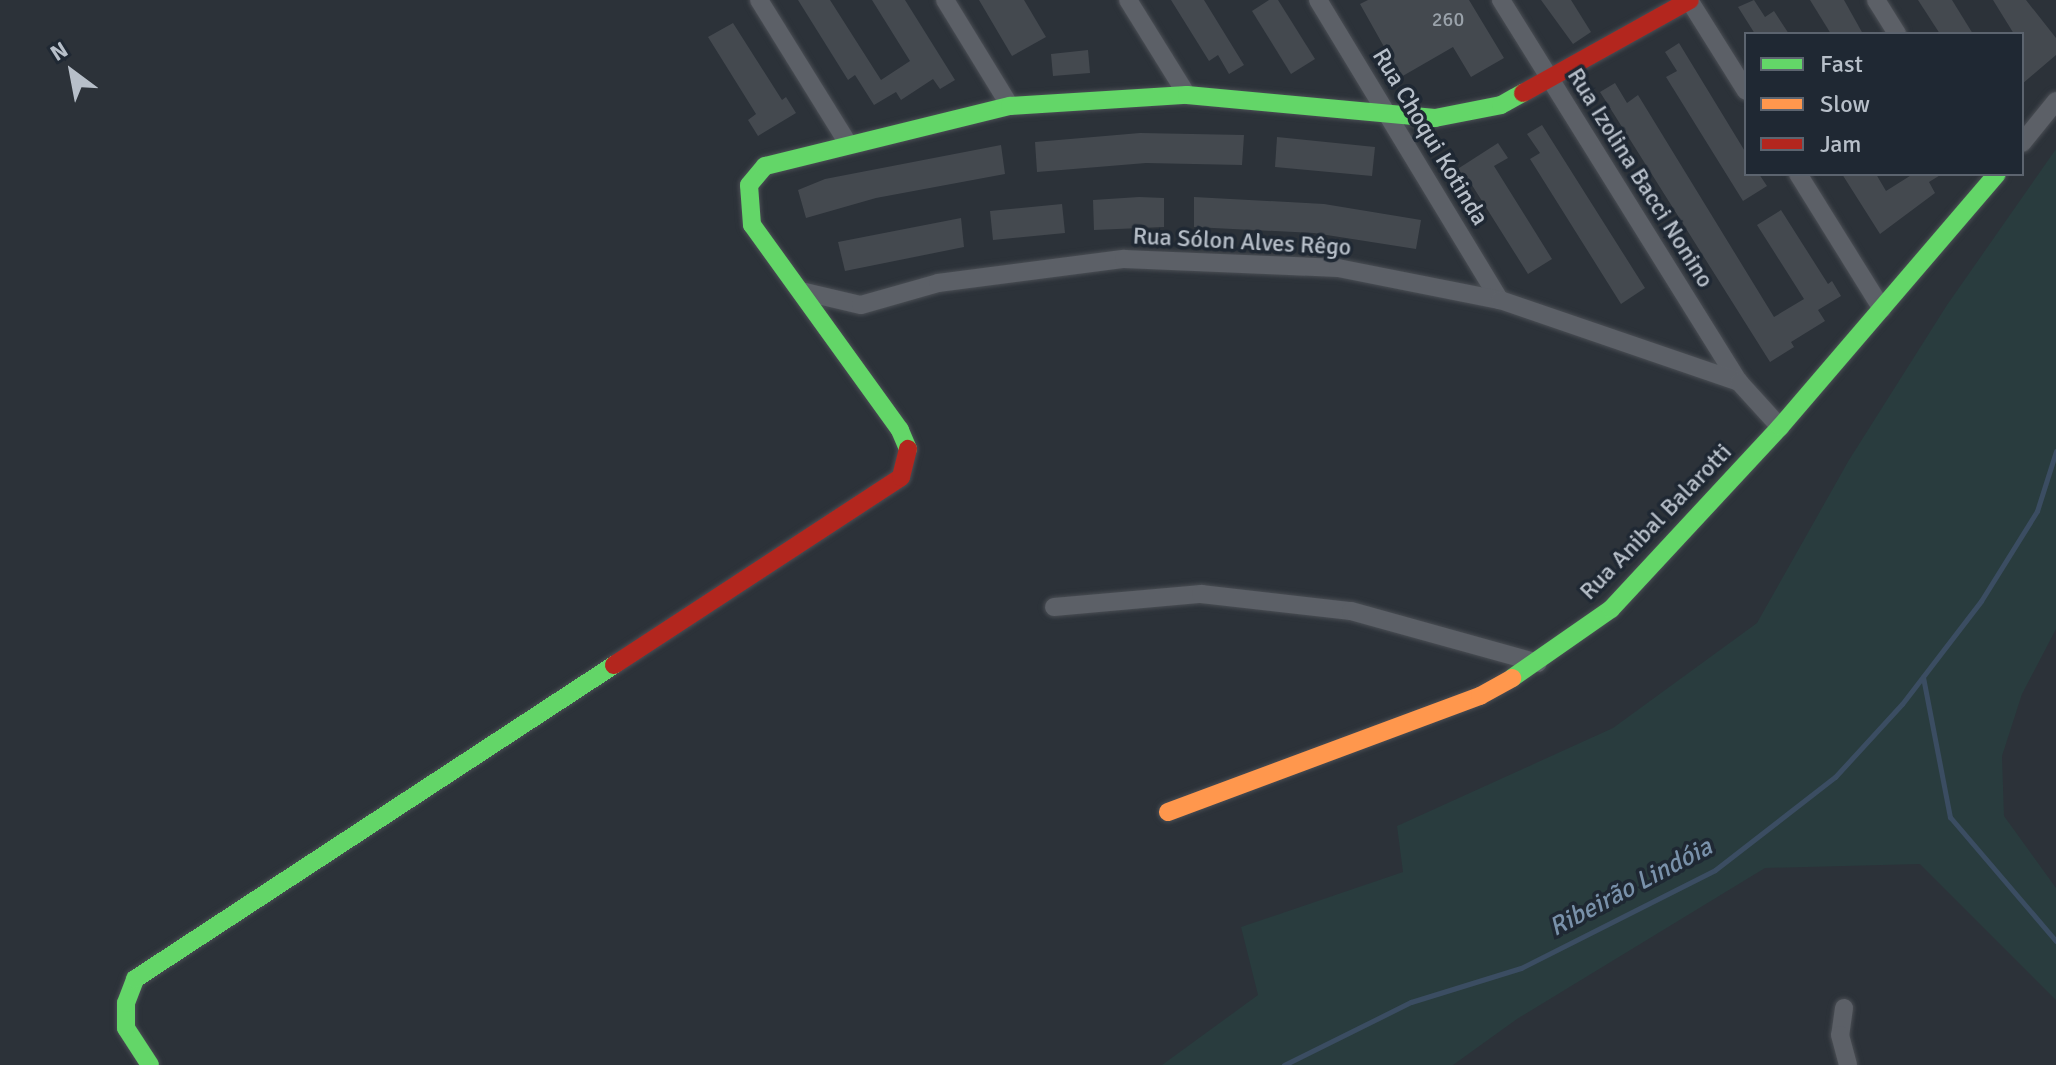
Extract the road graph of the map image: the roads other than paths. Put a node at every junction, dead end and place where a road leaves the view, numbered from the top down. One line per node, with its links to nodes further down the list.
1 (759, 0): 16 (street)
2 (945, 0): 13 (street)
3 (1128, 0): 11 (street)
4 (1318, 0): 14 (street, Rua Choqui Kotinda)
5 (1501, 0): 9 (street, Rua Izolina Bacci Nonino)
6 (1690, 0): 9 (street); 10 (street)
7 (1876, 0): 8 (street)
8 (1896, 32)
9 (1552, 81): 14 (street); 22 (street, Rua Izolina Bacci Nonino)
10 (1744, 88)
11 (1187, 95): 13 (street); 14 (street)
12 (2056, 101): 15 (street)
13 (1010, 106): 16 (street)
14 (1390, 116): 20 (street, Rua Choqui Kotinda)
15 (2024, 141)
16 (847, 142): 19 (street)
17 (1799, 176): 21 (street)
18 (1991, 177): 21 (street, Rua Anibal Balarotti)
19 (805, 292): 20 (street, Rua Sólon Alves Rêgo); 28 (street)
20 (1500, 300): 22 (street, Rua Sólon Alves Rêgo)
21 (1882, 309): 23 (street, Rua Anibal Balarotti)
22 (1739, 382): 23 (street, Rua Sólon Alves Rêgo)
23 (1780, 427): 25 (street, Rua Anibal Balarotti)
24 (1054, 607): 25 (street)
25 (1538, 663): 26 (street, Rua Anibal Balarotti)
26 (1168, 812)
27 (1844, 1008): 29 (street)
28 (150, 1065)
29 (1848, 1065)

